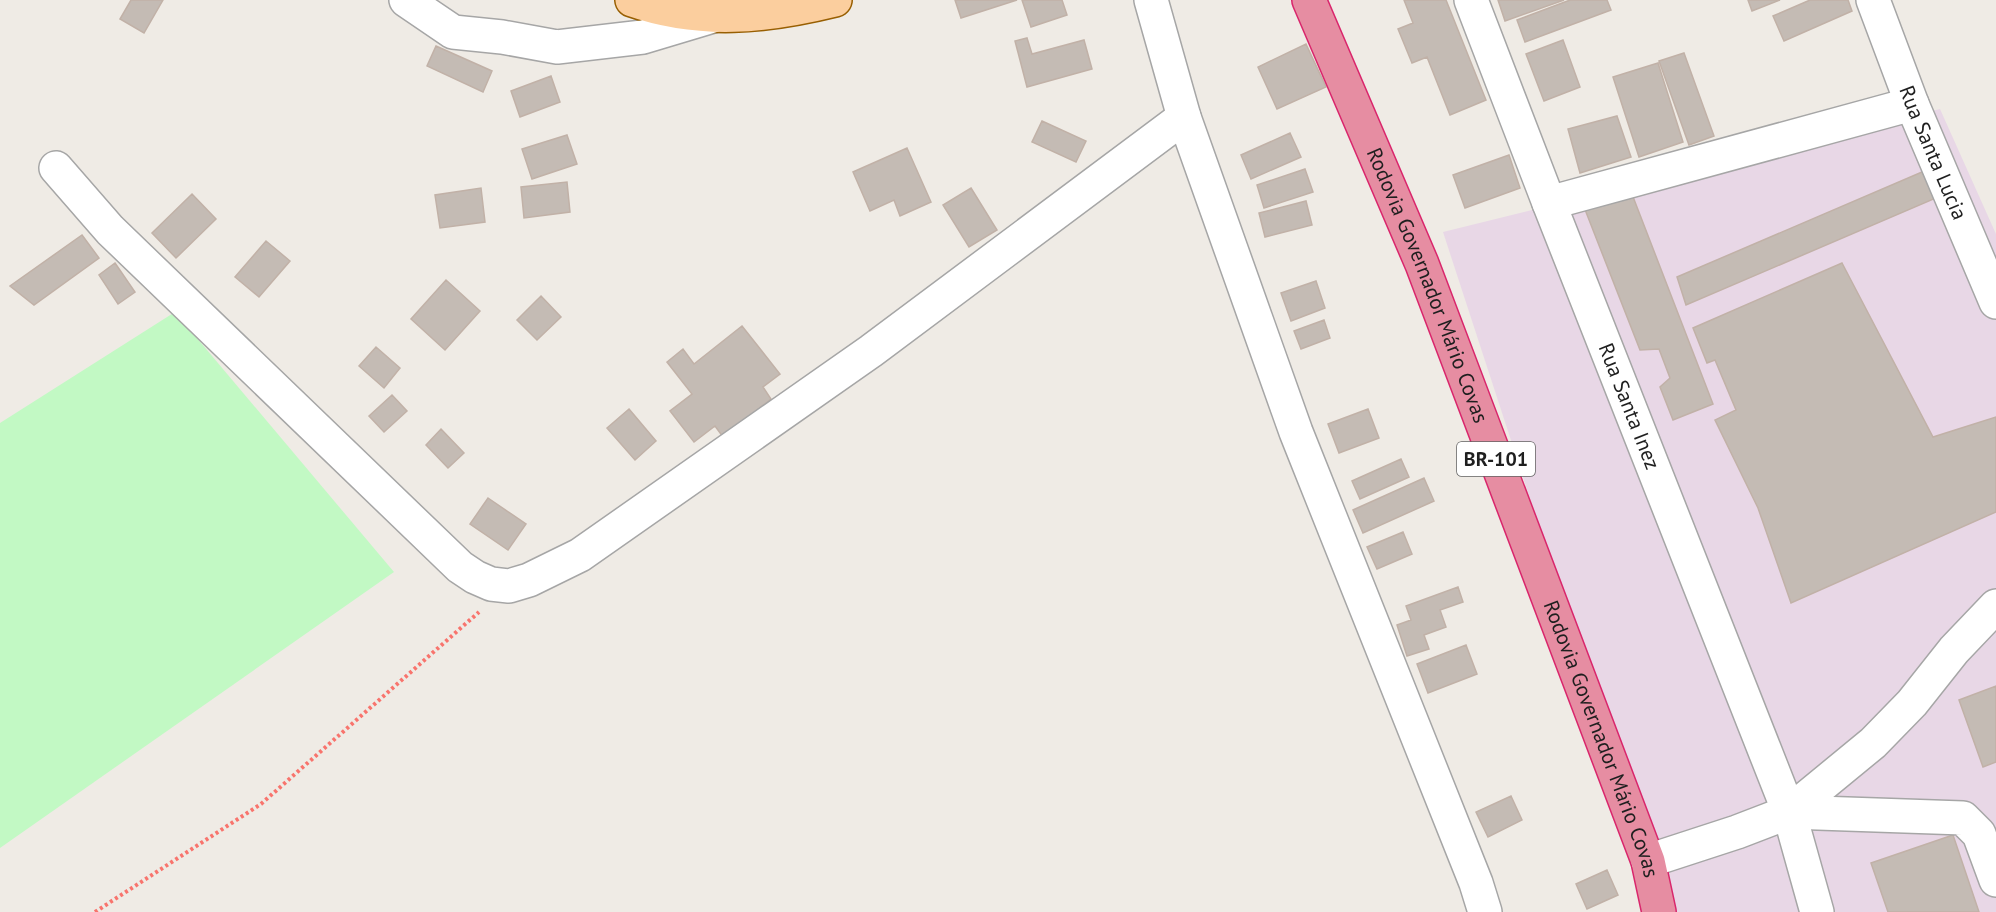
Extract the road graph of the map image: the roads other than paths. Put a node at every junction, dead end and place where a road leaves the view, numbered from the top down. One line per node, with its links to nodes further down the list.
1 (406, 0): 8 (street)
2 (632, 0): 8 (main road)
3 (836, 0): 8 (main road)
4 (1151, 0): 10 (street)
5 (1471, 0): 12 (street, Rua Santa Inez)
6 (1873, 0): 9 (street, Rua Santa Lucia)
7 (1307, 4): 16 (highway, Rodovia Governador Mário Covas / BR-101)
8 (713, 16)
9 (1912, 104): 12 (street); 13 (street, Rua Santa Lucia)
10 (1184, 117): 11 (street); 18 (street)
11 (56, 168)
12 (1549, 203): 15 (street, Rua Santa Inez)
13 (1996, 302)
14 (1996, 606): 15 (street)
15 (1789, 812): 16 (street); 17 (street); 20 (street, Rua Santa Inez)
16 (1648, 861): 19 (highway, Rodovia Governador Mário Covas / BR-101)
17 (1996, 880)
18 (1485, 912)
19 (1659, 912)
20 (1817, 912)

